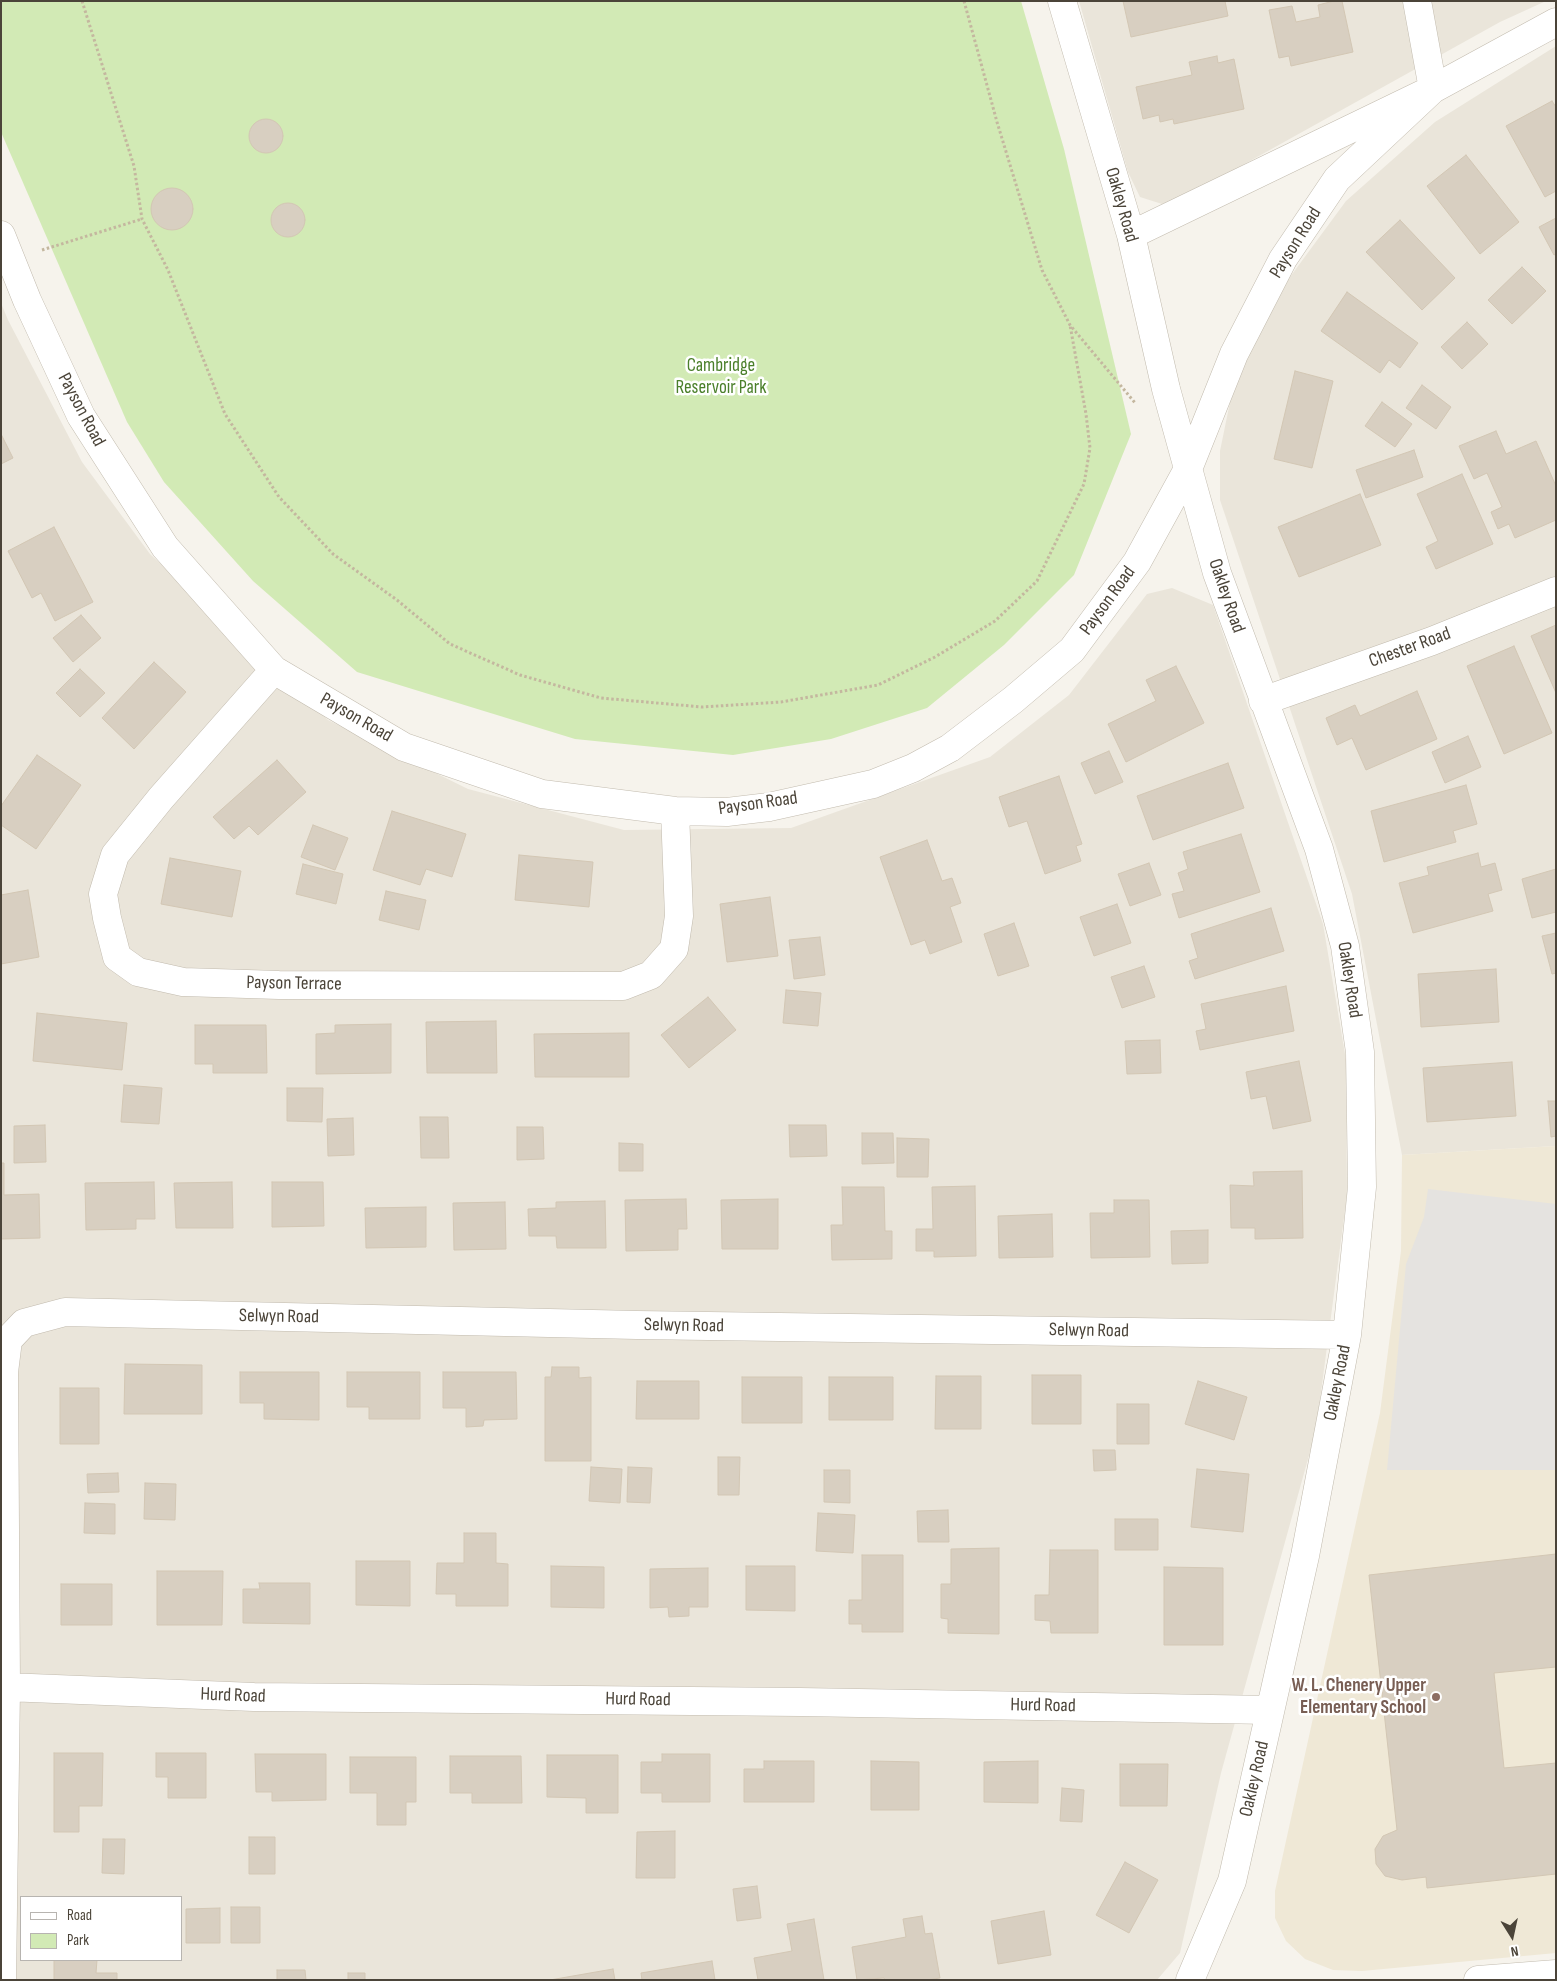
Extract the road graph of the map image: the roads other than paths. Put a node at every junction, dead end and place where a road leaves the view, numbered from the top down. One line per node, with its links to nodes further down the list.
1 (1062, 1): 6 (street, Oakley Road)
2 (1417, 1): 4 (street)
3 (1556, 22): 4 (street, Payson Road)
4 (1433, 89): 6 (street, Payson Road); 7 (street, Payson Road)
5 (1, 235): 9 (street, Payson Road)
6 (1131, 235): 7 (street, Oakley Road)
7 (1188, 469): 10 (street, Oakley Road); 11 (street, Payson Road)
8 (1556, 590): 10 (street, Chester Road)
9 (274, 670): 11 (street, Payson Road); 11 (street, Payson Terrace)
10 (1263, 701): 12 (street, Oakley Road)
11 (675, 811)
12 (1347, 1335): 13 (street, Selwyn Road); 14 (street, Oakley Road)
13 (6, 1687): 14 (street, Hurd Road); 17 (street)
14 (1270, 1710): 18 (street, Oakley Road)
15 (1556, 1974): 16 (street)
16 (1513, 1979): 19 (street)
17 (2, 1980)
18 (1190, 1980)
19 (1478, 1980)

